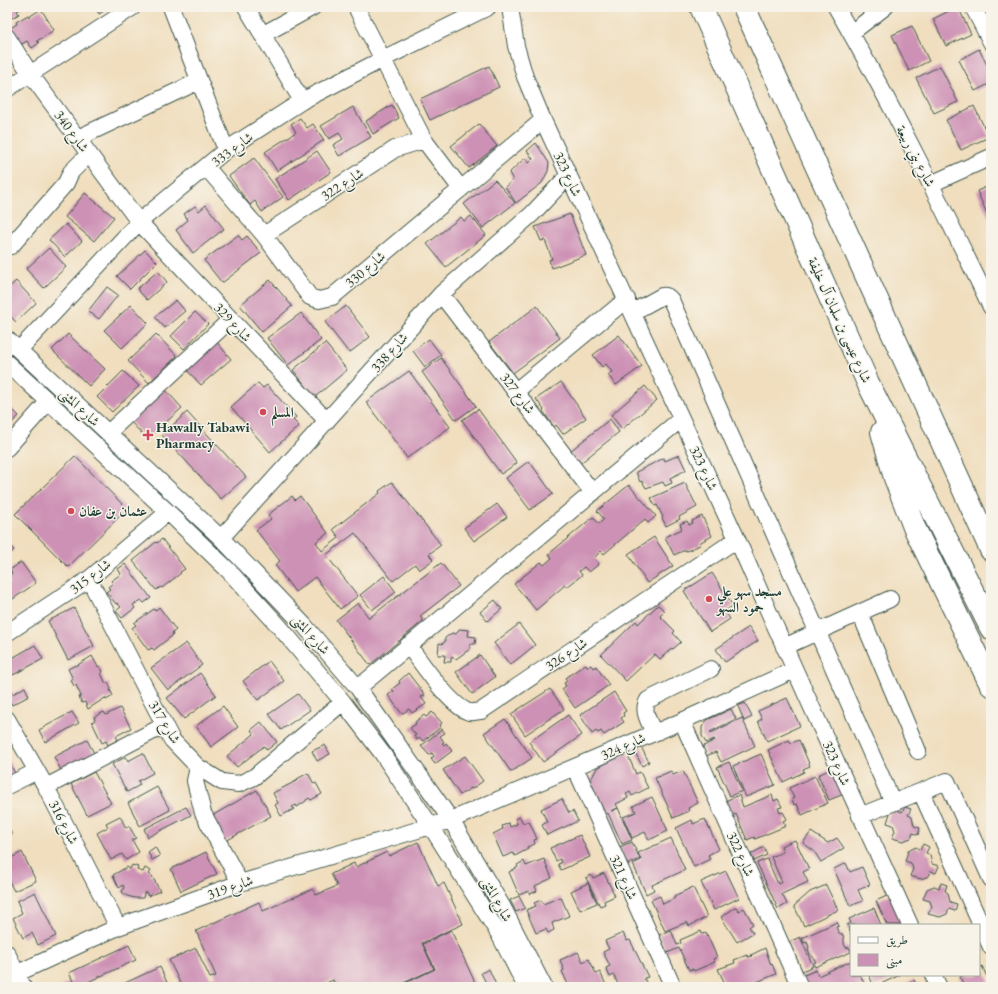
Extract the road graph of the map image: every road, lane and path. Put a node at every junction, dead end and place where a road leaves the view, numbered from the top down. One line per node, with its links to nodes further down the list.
1 (133, 7): 18 (street)
2 (171, 7): 19 (street)
3 (246, 7): 14 (street)
4 (313, 7): 14 (street)
5 (357, 7): 17 (street)
6 (488, 7): 17 (street, شارع 333)
7 (510, 7): 22 (street, شارع 323)
8 (701, 7): 42 (highway, شارع عيسى بن سلمان آل خليفة)
9 (744, 7): 50 (highway)
10 (836, 7): 13 (street, شارع بني ربيعة)
11 (885, 7): 13 (street)
12 (973, 7): 15 (street)
13 (851, 33): 30 (street, شارع بني ربيعة)
14 (262, 35): 21 (street)
15 (991, 42)
16 (9, 45): 18 (street, شارع 340)
17 (383, 59): 21 (street, شارع 333); 24 (street)
18 (31, 75): 20 (street); 23 (street, شارع 340)
19 (198, 81): 23 (street); 25 (street)
20 (7, 89)
21 (302, 101): 25 (street, شارع 333)
22 (543, 120): 29 (street, شارع 323); 31 (street, شارع 330)
23 (78, 138): 26 (street, شارع 340)
24 (424, 140): 31 (street); 33 (street, شارع 322)
25 (226, 150): 28 (street, شارع 333)
26 (89, 154): 32 (street, شارع 340); 34 (street)
27 (991, 157): 30 (street)
28 (206, 168): 32 (street, شارع 333); 33 (street, شارع 330)
29 (568, 176): 35 (street, شارع 338); 36 (street, شارع 323)
30 (931, 184): 37 (street, شارع بني ربيعة)
31 (461, 189): 33 (street, شارع 330)
32 (139, 222): 38 (street, شارع 329); 40 (street, شارع 333)
33 (264, 235)
34 (11, 246)
35 (441, 294): 43 (street, شارع 327); 46 (street, شارع 338)
36 (630, 306): 43 (street); 45 (street, شارع 323); 60 (street)
37 (991, 307)
38 (230, 319): 46 (street, شارع 329); 47 (street)
39 (7, 339): 40 (street, شارع المثنى)
40 (19, 350): 47 (street, شارع المثنى)
41 (7, 363): 44 (street, شارع المثنى)
42 (868, 383): 59 (highway, شارع عيسى بن سلمان آل خليفة); 66 (highway)
43 (516, 391): 49 (street, شارع 327)
44 (48, 402): 48 (street); 51 (street, شارع المثنى)
45 (681, 419): 49 (street); 54 (street, شارع 323)
46 (327, 422): 53 (street, شارع 338)
47 (108, 433): 53 (street, شارع المثنى)
48 (7, 448)
49 (593, 493): 62 (street)
50 (964, 493): 52 (highway); 55 (highway)
51 (168, 512): 56 (street, شارع 315); 68 (street, شارع المثنى)
52 (991, 534)
53 (221, 538): 67 (street, شارع المثنى)
54 (737, 539): 62 (street, شارع 326); 63 (street, شارع 323)
55 (991, 550)
56 (89, 579): 61 (street, شارع 315); 71 (street, شارع 317)
57 (890, 599): 58 (street)
58 (860, 613): 60 (street); 73 (street)
59 (991, 628)
60 (817, 632): 63 (street); 80 (street)
61 (7, 634)
62 (408, 645): 67 (street)
63 (784, 647): 65 (street, شارع 323)
64 (711, 669): 72 (street)
65 (794, 670): 70 (street, شارع 324); 81 (street, شارع 323)
66 (991, 685)
67 (358, 688): 82 (street, شارع المثنى)
68 (342, 702): 74 (street, شارع 317); 83 (street, شارع المثنى)
69 (7, 718): 76 (street, شارع 316)
70 (682, 721): 72 (street, شارع 324); 95 (street, شارع 322)
71 (165, 725): 74 (street, شارع 317); 78 (street)
72 (654, 733): 75 (street, شارع 324)
73 (918, 751)
74 (198, 767): 85 (street)
75 (575, 767): 82 (street, شارع 324); 94 (street, شارع 321)
76 (37, 771): 77 (street); 78 (street, شارع 316)
77 (7, 786)
78 (46, 787): 87 (street, شارع 316)
79 (921, 792): 80 (street); 84 (street); 88 (street)
80 (893, 803): 81 (street)
81 (860, 816): 86 (street, شارع 323)
82 (451, 820): 83 (street, شارع 319); 93 (street, شارع المثنى)
83 (430, 825): 85 (street, شارع 319); 92 (street, شارع المثنى)
84 (991, 878)
85 (240, 883): 87 (street, شارع 319)
86 (910, 924)
87 (118, 927): 91 (street, شارع 319)
88 (991, 946)
89 (7, 952): 91 (street)
90 (933, 976): 96 (street)
91 (15, 979)
92 (526, 987)
93 (544, 987)
94 (673, 987)
95 (800, 987)
96 (938, 987)

